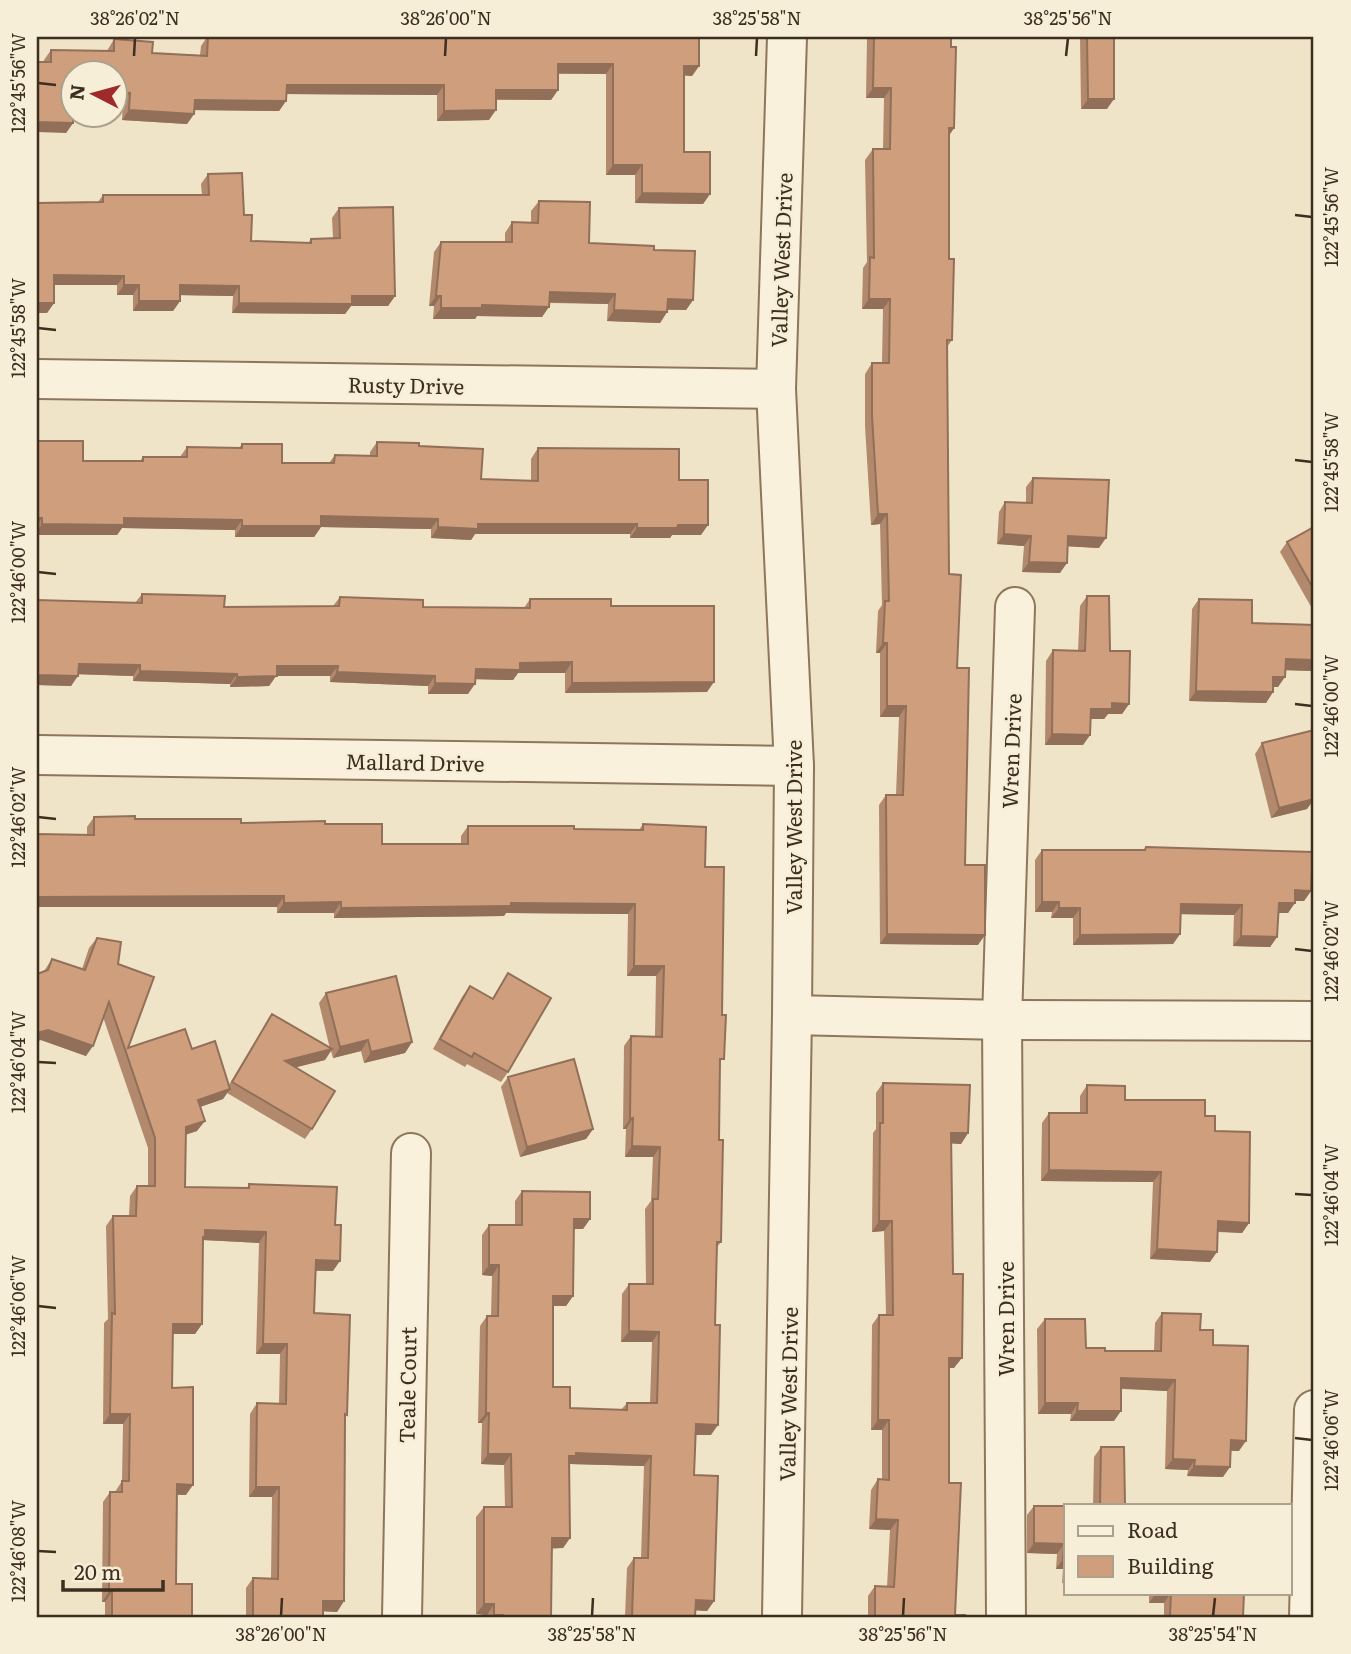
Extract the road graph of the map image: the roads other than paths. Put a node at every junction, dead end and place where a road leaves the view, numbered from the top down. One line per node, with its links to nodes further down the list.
1 (787, 37): 3 (street, Valley West Drive)
2 (37, 379): 3 (street, Rusty Drive)
3 (776, 389): 6 (street, Valley West Drive)
4 (1015, 607): 8 (street, Wren Drive)
5 (37, 755): 6 (street, Mallard Drive)
6 (794, 766): 7 (street, Valley West Drive)
7 (792, 1015): 8 (street); 13 (street, Valley West Drive)
8 (1002, 1020): 9 (street); 14 (street, Wren Drive)
9 (1314, 1021)
10 (411, 1153): 12 (street, Teale Court)
11 (1314, 1410): 15 (street)
12 (402, 1617)
13 (782, 1617)
14 (1006, 1617)
15 (1309, 1617)

